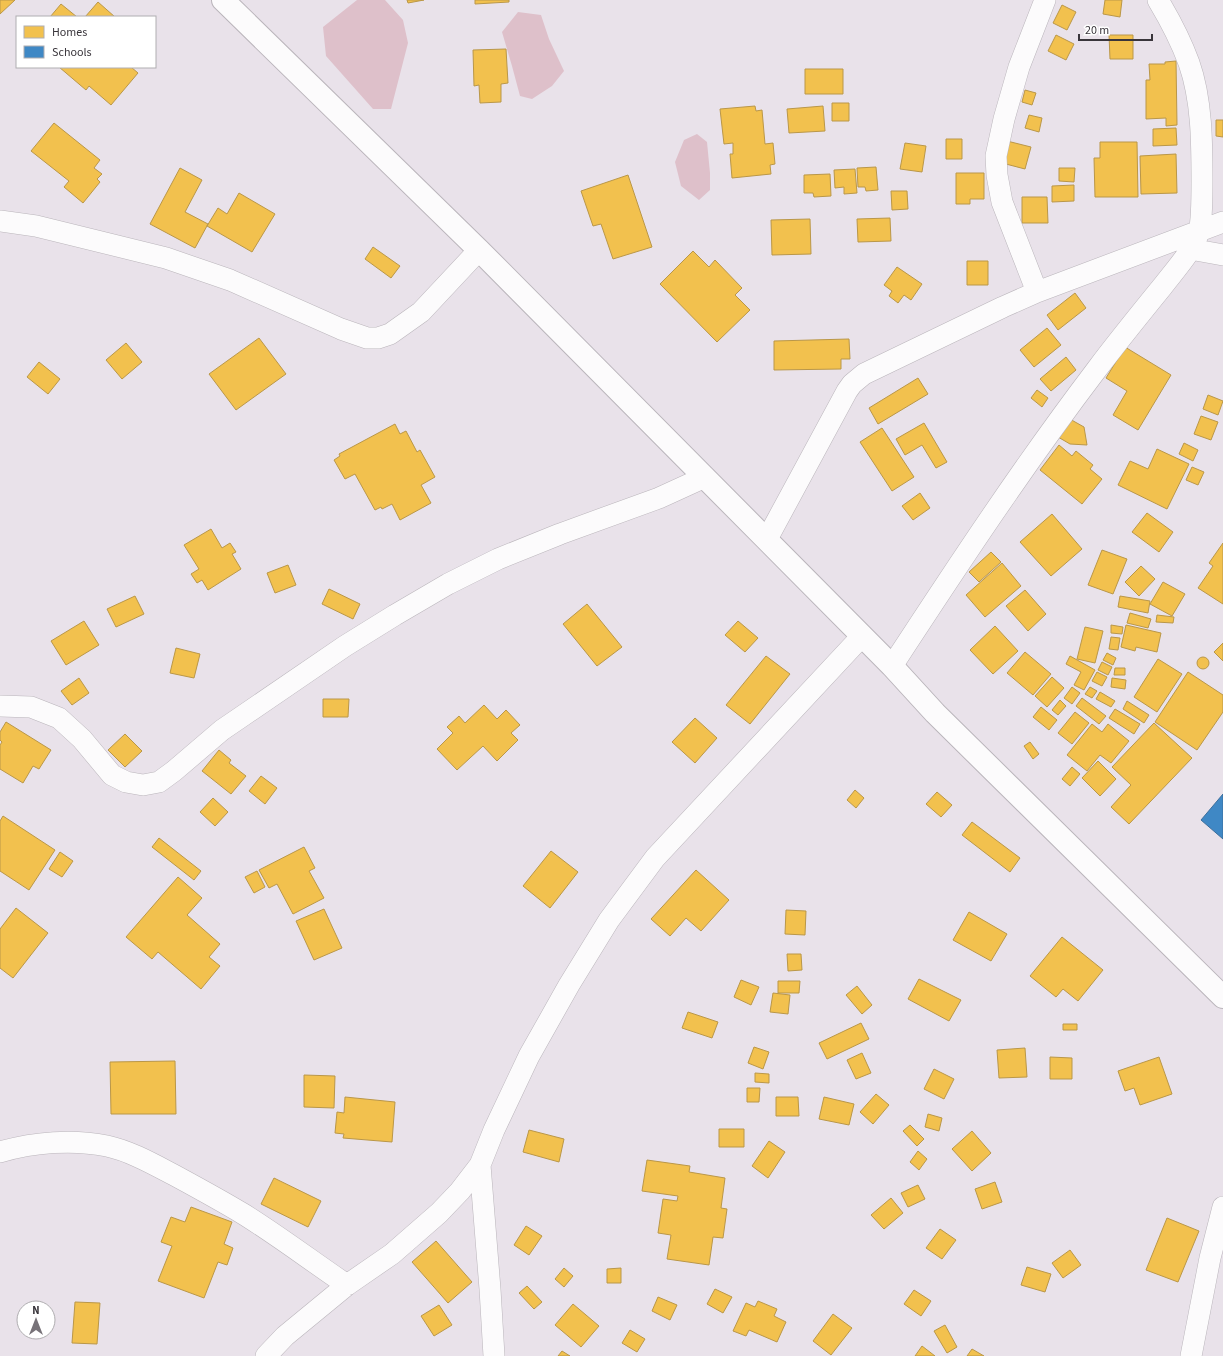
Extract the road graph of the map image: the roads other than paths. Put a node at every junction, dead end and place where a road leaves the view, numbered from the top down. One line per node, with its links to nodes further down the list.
1 (223, 0): 7 (main road)
2 (1045, 0): 9 (street)
3 (1158, 0): 6 (street)
4 (0, 221): 7 (street)
5 (1223, 222): 6 (street)
6 (1195, 240): 8 (street); 9 (street); 13 (street)
7 (479, 250): 10 (main road)
8 (1223, 255)
9 (1037, 292): 11 (street)
10 (705, 477): 11 (main road); 14 (street)
11 (767, 539): 12 (main road)
12 (862, 636): 13 (main road); 17 (street)
13 (892, 666): 15 (main road)
14 (0, 706)
15 (1223, 997)
16 (0, 1152): 19 (street)
17 (480, 1165): 19 (street); 21 (street)
18 (1223, 1207): 22 (street)
19 (347, 1285): 20 (street)
20 (266, 1356)
21 (494, 1356)
22 (1191, 1356)

